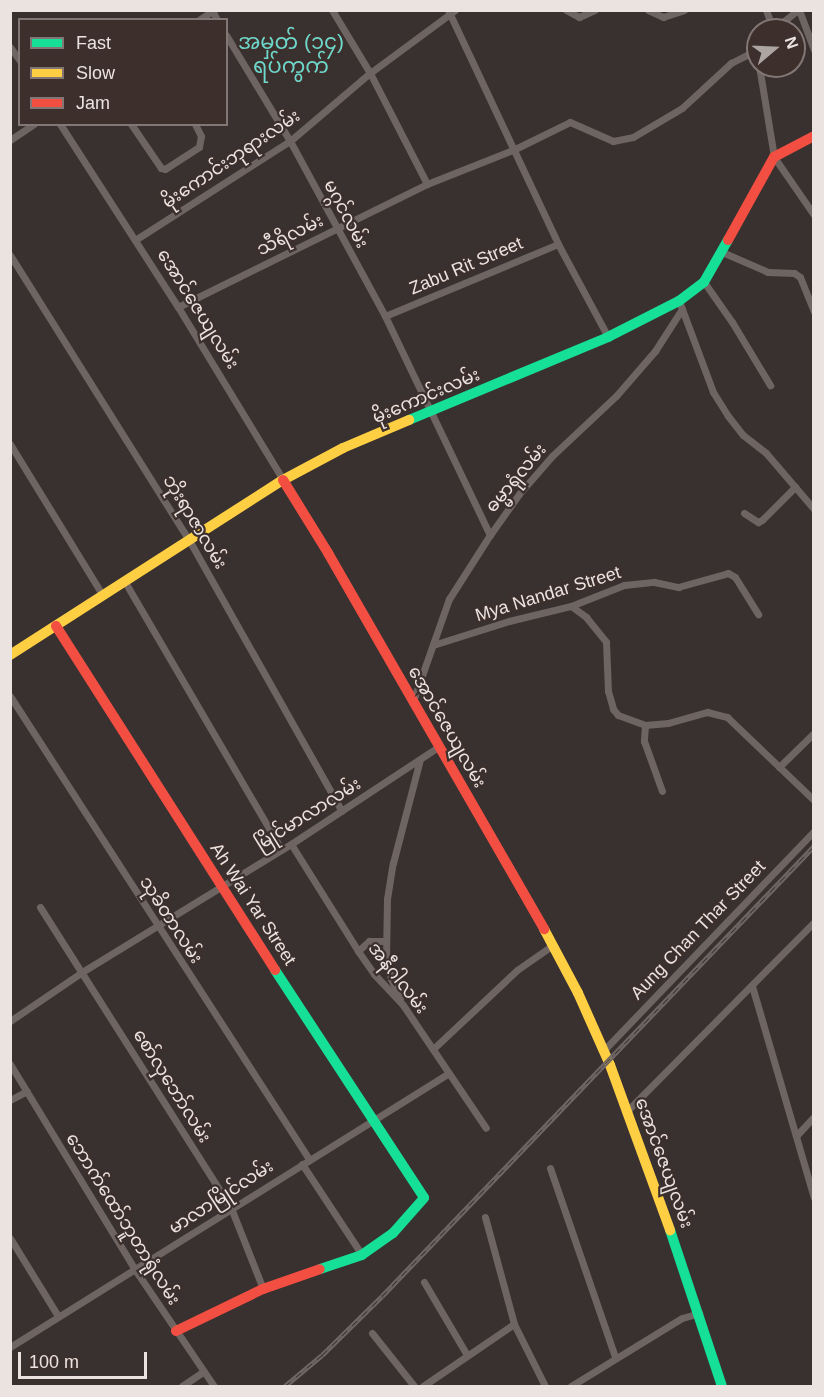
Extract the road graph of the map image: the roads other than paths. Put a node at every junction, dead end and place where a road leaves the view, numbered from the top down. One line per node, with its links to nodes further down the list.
1 (332, 10): 11 (street)
2 (566, 10): 3 (street)
3 (595, 10)
4 (648, 10): 5 (street)
5 (684, 10)
6 (799, 10): 9 (street)
7 (451, 12): 11 (street, မိုးကောင်းဘုရားလမ်း); 20 (street)
8 (228, 38): 19 (street, မဂ္ဂင်လမ်း)
9 (813, 50)
10 (746, 56): 20 (street, သီရိလမ်း)
11 (370, 73): 19 (street, မိုးကောင်းဘုရားလမ်း); 22 (street)
12 (761, 78): 21 (street)
13 (31, 126): 18 (street)
14 (61, 126): 25 (street, အောင်ဇေယျလမ်း)
15 (132, 126): 16 (street)
16 (196, 126)
17 (813, 136): 21 (main road, မိုးကောင်းလမ်း)
18 (10, 140)
19 (290, 141): 24 (street, မဂ္ဂင်လမ်း); 25 (street, မိုးကောင်းဘုရားလမ်း)
20 (515, 149): 22 (street, သီရိလမ်း); 26 (street)
21 (774, 157): 23 (street); 27 (main road, မိုးကောင်းလမ်း)
22 (427, 184): 24 (street, သီရိလမ်း)
23 (813, 215)
24 (337, 228): 31 (street, သီရိလမ်း); 33 (street, မဂ္ဂင်လမ်း)
25 (135, 240): 31 (street, အောင်ဇေယျလမ်း)
26 (558, 244): 33 (street, Zabu Rit Street); 34 (street)
27 (722, 252): 29 (main road, မိုးကောင်းလမ်း); 32 (street)
28 (10, 255): 45 (street, ဘိုးရာဇာလမ်း)
29 (704, 282): 30 (main road, မိုးကောင်းလမ်း); 35 (street)
30 (681, 305): 34 (main road, မိုးကောင်းလမ်း); 39 (street); 44 (street, ဓမ္မာရုံလမ်း)
31 (178, 307): 38 (street, အောင်ဇေယျလမ်း)
32 (813, 312)
33 (385, 316): 36 (street, မဂ္ဂင်လမ်း)
34 (608, 337): 36 (main road, မိုးကောင်းလမ်း)
35 (770, 385)
36 (431, 412): 38 (main road, မိုးကောင်းလမ်း); 44 (street, မဂ္ဂင်လမ်း)
37 (10, 444): 47 (street)
38 (283, 480): 45 (main road, မိုးကောင်းလမ်း); 54 (main road, အောင်ဇေယျလမ်း)
39 (795, 487): 41 (street); 43 (street)
40 (813, 495): 41 (street)
41 (808, 501): 42 (street)
42 (813, 508)
43 (744, 513)
44 (490, 535): 51 (street, ဓမ္မာရုံလမ်း)
45 (189, 540): 46 (main road, မိုးကောင်းလမ်း); 62 (street, ဘိုးရာဇာလမ်း)
46 (125, 582): 47 (main road, မိုးကောင်းလမ်း); 65 (street)
47 (104, 596): 50 (main road, မိုးကောင်းလမ်း)
48 (571, 606): 49 (street, Mya Nandar Street); 51 (street, Mya Nandar Street); 55 (street)
49 (758, 614)
50 (56, 626): 52 (main road, မိုးကောင်းလမ်း); 66 (main road, Ah Wai Yar Street)
51 (433, 645): 54 (street, ဓမ္မာရုံလမ်း)
52 (10, 655)
53 (10, 696): 69 (street, သုခိတာလမ်း)
54 (413, 701): 57 (main road, အောင်ဇေယျလမ်း)
55 (645, 725): 59 (street); 60 (street)
56 (813, 733): 59 (street)
57 (438, 747): 58 (street, မြိုင်မာလာလမ်း); 71 (main road, အောင်ဇေယျလမ်း)
58 (420, 759): 62 (street, မြိုင်မာလာလမ်း); 70 (street)
59 (779, 767): 61 (street)
60 (662, 791)
61 (813, 800)
62 (342, 811): 64 (street, မြိုင်မာလာလမ်း)
63 (813, 831): 78 (street, Aung Chan Thar Street)
64 (291, 844): 65 (street, မြိုင်မာလာလမ်း); 72 (street, အနီဂါလမ်း)
65 (281, 849): 66 (street, မြိုင်မာလာလမ်း)
66 (221, 886): 69 (street, မြိုင်မာလာလမ်း); 85 (main road, Ah Wai Yar Street)
67 (40, 907): 73 (street, စော်လှဘော်လမ်း)
68 (813, 922): 74 (street)
69 (157, 926): 73 (street, မြိုင်မာလာလမ်း); 88 (street, သုခိတာလမ်း)
70 (384, 941): 72 (street); 75 (street)
71 (553, 945): 77 (street); 78 (main road, အောင်ဇေယျလမ်း)
72 (358, 951): 75 (street, အနီဂါလမ်း)
73 (82, 972): 76 (street, မြိုင်မာလာလမ်း); 91 (street, စော်လှဘော်လမ်း)
74 (752, 986): 83 (street); 87 (street)
75 (403, 1005): 77 (street, အနီဂါလမ်း)
76 (10, 1021)
77 (433, 1049): 80 (street, အနီဂါလမ်း)
78 (604, 1050): 83 (main road, အောင်ဇေယျလမ်း)
79 (10, 1064): 81 (street, ဘောက်ထော်ဘူတာရုံလမ်း)
80 (449, 1073): 85 (street, မာလာမြိုင်လမ်း); 86 (street, အနီဂါလမ်း)
81 (27, 1091): 82 (street); 95 (street, ဘောက်ထော်ဘူတာရုံလမ်း)
82 (10, 1100)
83 (628, 1110): 98 (main road, အောင်ဇေယျလမ်း)
84 (813, 1117): 87 (street)
85 (373, 1119): 88 (street, မာလာမြိုင်လမ်း); 94 (main road, Ah Wai Yar Street)
86 (486, 1128)
87 (796, 1136): 90 (street)
88 (306, 1161): 91 (street, မာလာမြိုင်လမ်း); 94 (street, သုခိတာလမ်း)
89 (550, 1168): 105 (street)
90 (813, 1198)
91 (231, 1208): 95 (street, မာလာမြိုင်လမ်း); 97 (street, စော်လှဘော်လမ်း)
92 (485, 1217): 100 (street)
93 (10, 1238): 99 (street)
94 (362, 1255): 97 (main road)
95 (136, 1271): 99 (street, မာလာမြိုင်လမ်း); 101 (street, ဘောက်ထော်ဘူတာရုံလမ်း)
96 (424, 1282): 104 (street)
97 (263, 1289): 101 (main road)
98 (699, 1313): 105 (street); 113 (main road, အောင်ဇေယျလမ်း)
99 (58, 1316): 103 (street, မာလာမြိုင်လမ်း)
100 (514, 1324): 104 (street); 111 (street)
101 (176, 1331): 106 (street, ဘောက်ထော်ဘူတာရုံလမ်း)
102 (372, 1333): 109 (street)
103 (10, 1347)
104 (467, 1355): 110 (street)
105 (615, 1357): 112 (street)
106 (203, 1372): 107 (street); 108 (street, ဘောက်ထော်ဘူတာရုံလမ်း)
107 (182, 1386)
108 (214, 1386)
109 (414, 1386)
110 (423, 1386)
111 (545, 1386)
112 (572, 1386)
113 (722, 1386)

